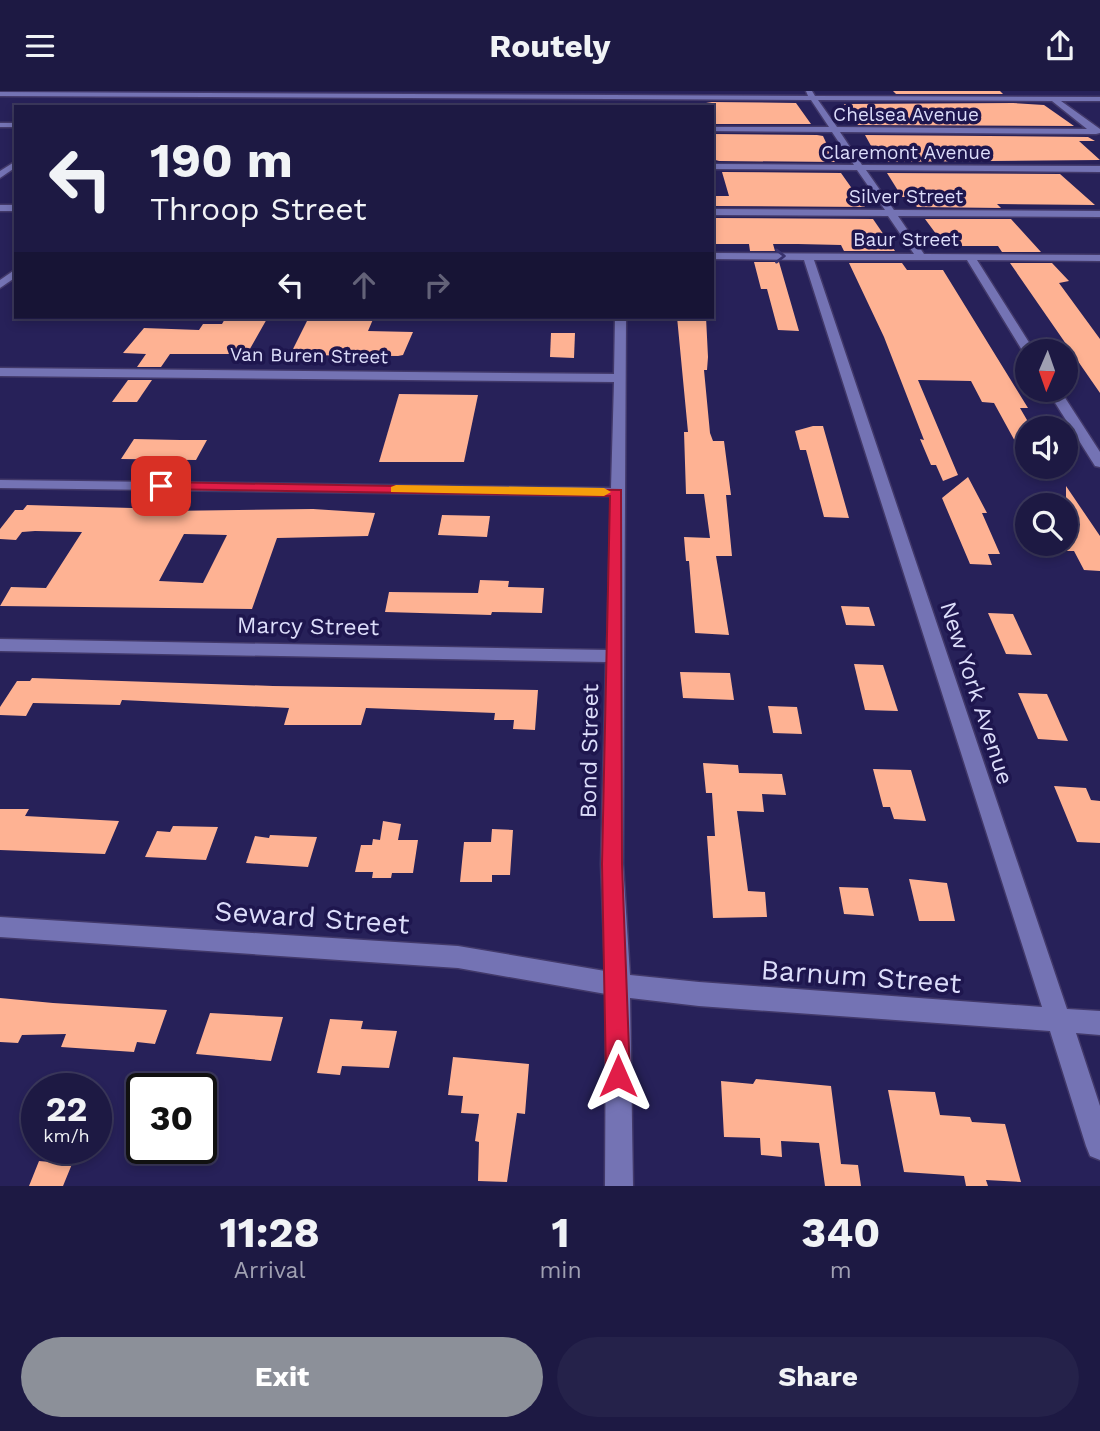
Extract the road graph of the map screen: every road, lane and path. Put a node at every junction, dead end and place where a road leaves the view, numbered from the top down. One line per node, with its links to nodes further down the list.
1 (1043, 91): 7 (street)
2 (109, 93): 3 (street); 4 (street); 9 (street)
3 (343, 93): 5 (street)
4 (0, 94)
5 (577, 94): 6 (street)
6 (811, 94): 7 (street); 11 (street)
7 (1053, 99): 8 (street); 12 (street)
8 (1100, 99)
9 (94, 105)
10 (714, 129): 11 (street, Chelsea Avenue)
11 (835, 129): 12 (street, Chelsea Avenue); 14 (street)
12 (1098, 132)
13 (714, 166): 14 (street, Claremont Avenue)
14 (858, 167): 15 (street, Claremont Avenue); 17 (street)
15 (1100, 169)
16 (714, 212): 17 (street, Silver Street)
17 (891, 213): 18 (street, Silver Street); 21 (street)
18 (1100, 214)
19 (714, 256): 20 (street, Baur Street, one-way to 20)
20 (808, 256): 21 (street, Baur Street); 38 (street, New York Avenue)
21 (921, 257): 22 (street, Baur Street)
22 (970, 257): 23 (street, Baur Street); 27 (street)
23 (1100, 258)
24 (14, 274): 25 (street)
25 (0, 287)
26 (621, 319): 29 (street, Bond Street)
27 (1021, 339)
28 (0, 372): 29 (street, Van Buren Street)
29 (617, 378): 33 (street, Bond Street)
30 (1062, 403): 31 (street)
31 (1100, 463)
32 (0, 484): 33 (street)
33 (617, 492): 35 (street, Bond Street)
34 (0, 646): 35 (street, Marcy Street)
35 (615, 656): 37 (street, Bond Street)
36 (0, 927): 37 (street, Seward Street)
37 (618, 985): 38 (street, Barnum Street); 41 (street, Bond Street)
38 (1059, 1020): 39 (street, Barnum Street); 40 (street, New York Avenue)
39 (1100, 1023)
40 (1100, 1146)
41 (619, 1186)

